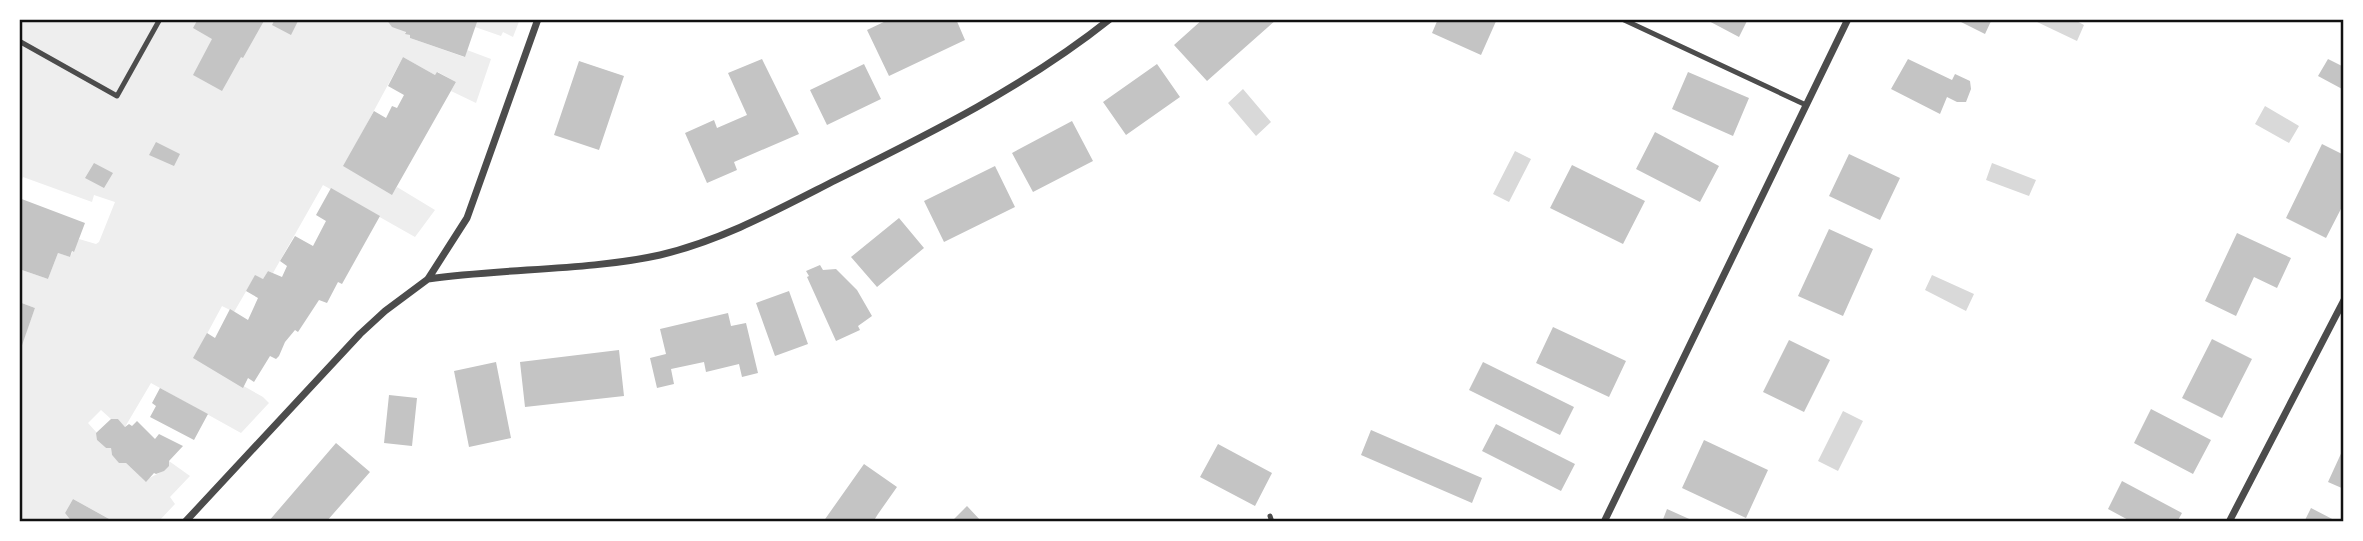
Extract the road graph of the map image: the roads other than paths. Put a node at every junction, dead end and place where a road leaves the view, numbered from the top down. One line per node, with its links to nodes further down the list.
1 (160, 19): 6 (lane)
2 (538, 19): 8 (street)
3 (1110, 19): 8 (street)
4 (1622, 19): 7 (lane)
5 (1848, 19): 7 (street)
6 (19, 41)
7 (1806, 105): 11 (street)
8 (428, 279): 10 (street)
9 (2344, 300): 12 (street)
10 (185, 522)
11 (1604, 522)
12 (2230, 522)

